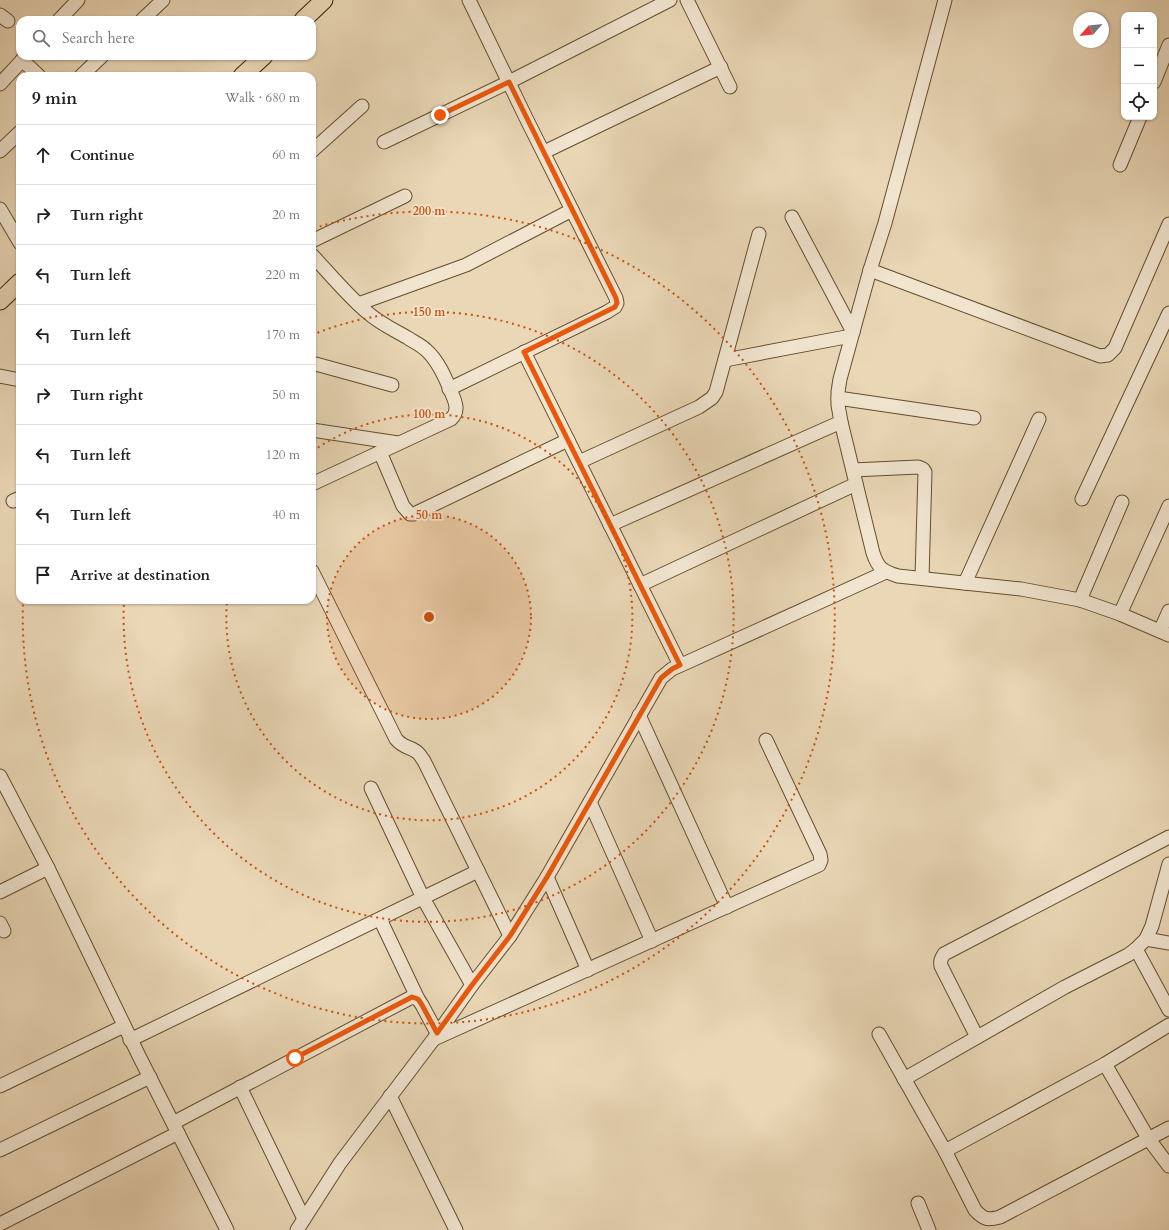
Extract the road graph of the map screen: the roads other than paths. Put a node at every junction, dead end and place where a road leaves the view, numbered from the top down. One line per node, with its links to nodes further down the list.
1 (78, 0): 8 (street)
2 (163, 0): 9 (street)
3 (324, 0): 10 (main road)
4 (469, 0): 21 (street)
5 (670, 0): 21 (street)
6 (687, 0): 16 (street)
7 (945, 0): 41 (street)
8 (63, 16)
9 (146, 16)
10 (307, 16)
11 (1169, 45): 20 (street)
12 (22, 60): 22 (street)
13 (26, 60): 17 (street)
14 (98, 60): 18 (street)
15 (260, 60): 19 (main road)
16 (721, 67): 23 (street); 30 (street)
17 (36, 72)
18 (85, 72)
19 (246, 72)
20 (1157, 75)
21 (509, 82): 27 (street); 30 (street)
22 (0, 84)
23 (730, 87)
24 (362, 106): 28 (street)
25 (1139, 120): 31 (street)
26 (16, 136): 29 (street)
27 (384, 142)
28 (316, 147)
29 (0, 151)
30 (544, 152): 34 (street)
31 (1120, 164)
32 (405, 196): 39 (street)
33 (0, 210): 38 (street)
34 (572, 210): 44 (street); 47 (street)
35 (792, 217): 46 (street)
36 (1168, 229): 41 (street)
37 (759, 234): 48 (street)
38 (16, 236)
39 (316, 239)
40 (316, 259): 44 (street)
41 (870, 270): 46 (street)
42 (16, 286): 43 (main road)
43 (0, 301)
44 (358, 304): 53 (street)
45 (1169, 313): 66 (street)
46 (852, 334): 48 (street); 54 (street)
47 (524, 352): 53 (street); 59 (street)
48 (725, 360): 62 (street)
49 (316, 364): 52 (street)
50 (0, 376): 51 (street)
51 (16, 379)
52 (392, 386)
53 (449, 389): 60 (street)
54 (838, 398): 55 (street); 57 (street)
55 (974, 418)
56 (1039, 419): 73 (street)
57 (841, 422): 63 (street); 69 (street)
58 (316, 431): 60 (street)
59 (568, 440): 61 (street); 62 (street)
60 (398, 443): 61 (street)
61 (380, 452): 64 (street)
62 (579, 462): 69 (street)
63 (853, 470): 65 (street); 72 (street)
64 (316, 482)
65 (856, 484): 70 (street); 74 (street)
66 (1082, 499)
67 (1122, 502): 75 (street)
68 (1169, 506): 77 (street)
69 (610, 525): 74 (street)
70 (886, 572): 72 (street); 79 (street)
71 (316, 578): 88 (street)
72 (922, 578): 73 (street)
73 (965, 583): 75 (street)
74 (640, 585): 79 (street)
75 (1080, 600): 77 (street)
76 (1169, 611): 78 (street)
77 (1120, 614): 78 (street)
78 (1167, 635)
79 (680, 665): 80 (street)
80 (639, 715): 84 (street); 92 (street)
81 (766, 740): 92 (street)
82 (0, 776): 87 (street)
83 (371, 788): 91 (street)
84 (590, 802): 89 (street); 96 (street)
85 (1169, 837): 107 (street)
86 (1169, 864): 95 (street)
87 (48, 868): 90 (street); 104 (street)
88 (478, 871): 91 (street); 94 (street)
89 (547, 877): 94 (street); 99 (street)
90 (0, 892)
91 (423, 898): 93 (street); 100 (street)
92 (726, 907): 96 (street)
93 (380, 919): 101 (street); 108 (street)
94 (510, 936): 100 (street)
95 (1146, 939): 97 (street); 98 (street)
96 (652, 941): 99 (street)
97 (1169, 943)
98 (1136, 949): 102 (street); 107 (street)
99 (588, 970): 106 (street)
100 (472, 985): 106 (street)
101 (418, 999): 106 (street); 113 (street)
102 (1169, 1010)
103 (1169, 1025): 109 (street)
104 (124, 1026): 108 (street); 112 (street)
105 (878, 1034): 111 (street)
106 (435, 1037): 114 (street)
107 (978, 1037): 111 (street)
108 (130, 1040): 110 (street)
109 (1105, 1064): 117 (street); 119 (street)
110 (150, 1077): 115 (street); 118 (street)
111 (904, 1079): 119 (street)
112 (0, 1086)
113 (240, 1087): 115 (street); 123 (street)
114 (390, 1096): 123 (street); 125 (street)
115 (175, 1128): 122 (street); 124 (street)
116 (1169, 1128): 117 (street)
117 (1148, 1138): 119 (street); 120 (street)
118 (0, 1150)
119 (945, 1151)
120 (1169, 1166)
121 (918, 1203): 126 (street)
122 (0, 1224)
123 (300, 1225)
124 (227, 1230)
125 (456, 1230)
126 (929, 1230)

